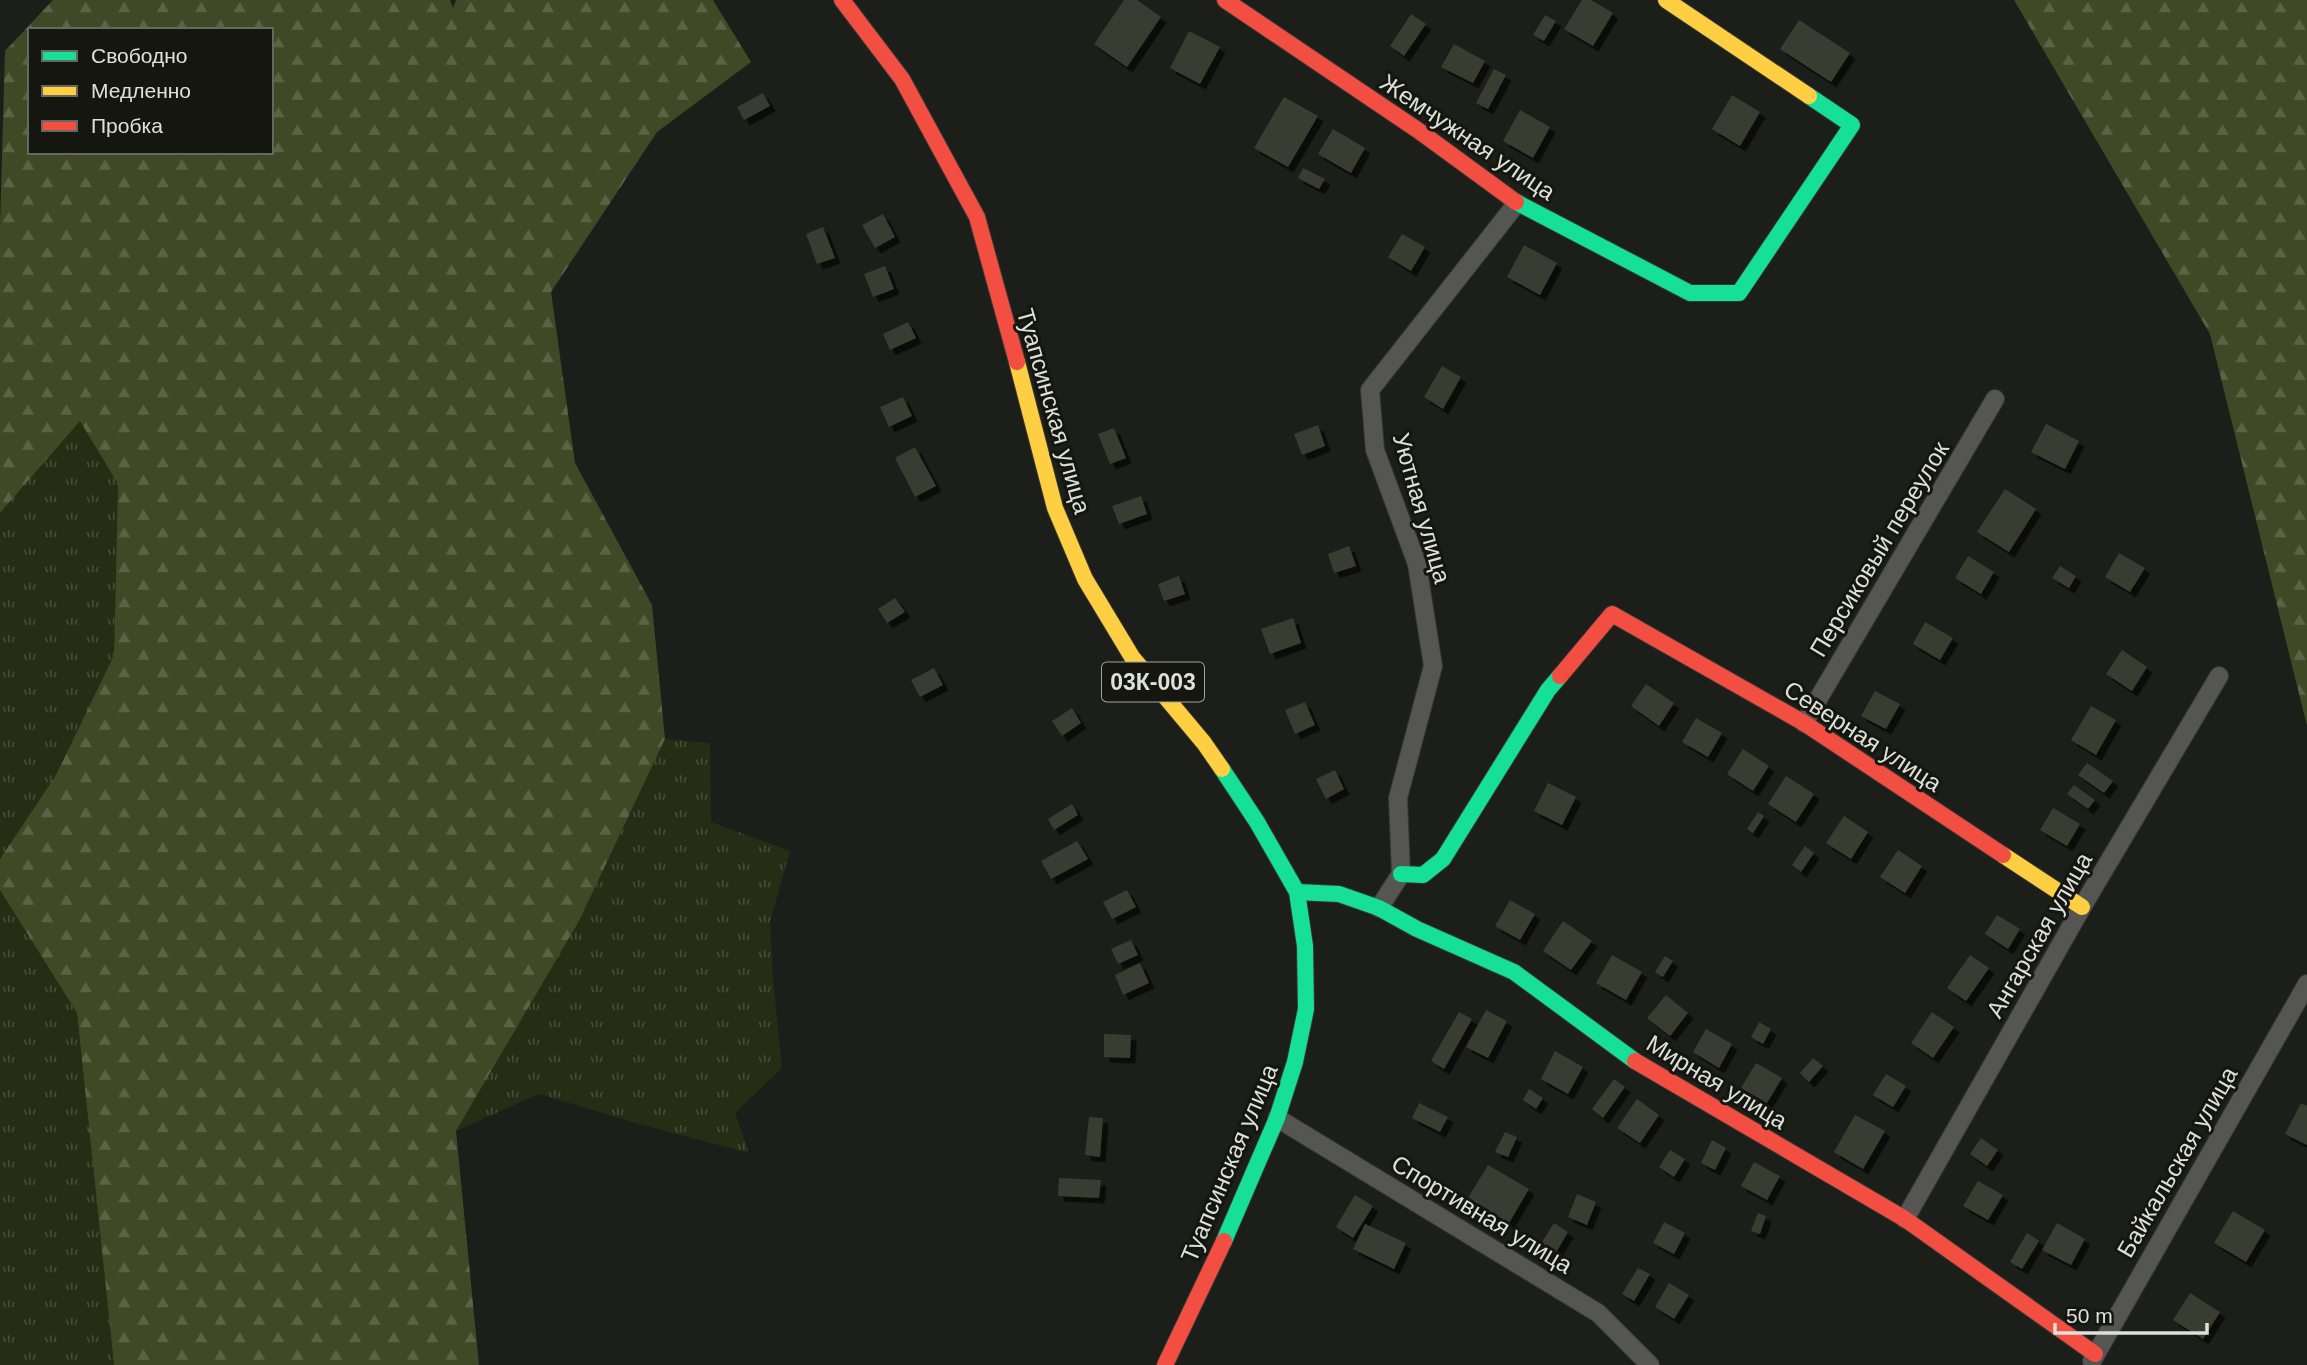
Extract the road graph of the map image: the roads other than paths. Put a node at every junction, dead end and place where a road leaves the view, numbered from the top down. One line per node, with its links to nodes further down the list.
1 (842, 0): 9 (street, Туапсинская улица / 03К-003)
2 (1225, 0): 4 (street, Жемчужная улица)
3 (1666, 0): 4 (street, Жемчужная улица)
4 (1517, 203): 8 (street, Уютная улица)
5 (1995, 400): 7 (street, Персиковый переулок)
6 (2219, 676): 10 (street, Ангарская улица)
7 (1804, 723): 8 (street, Северная улица); 10 (street, Северная улица)
8 (1401, 874): 11 (street)
9 (1297, 892): 11 (street, Мирная улица); 13 (street, Туапсинская улица / 03К-003)
10 (2082, 907): 14 (street, Ангарская улица)
11 (1379, 908): 14 (street, Мирная улица)
12 (2307, 984): 15 (street, Байкальская улица)
13 (1277, 1118): 16 (street, Туапсинская улица / 03К-003); 17 (street, Спортивная улица)
14 (1905, 1219): 15 (street, Мирная улица)
15 (2092, 1360)
16 (1165, 1365)
17 (1650, 1365)

